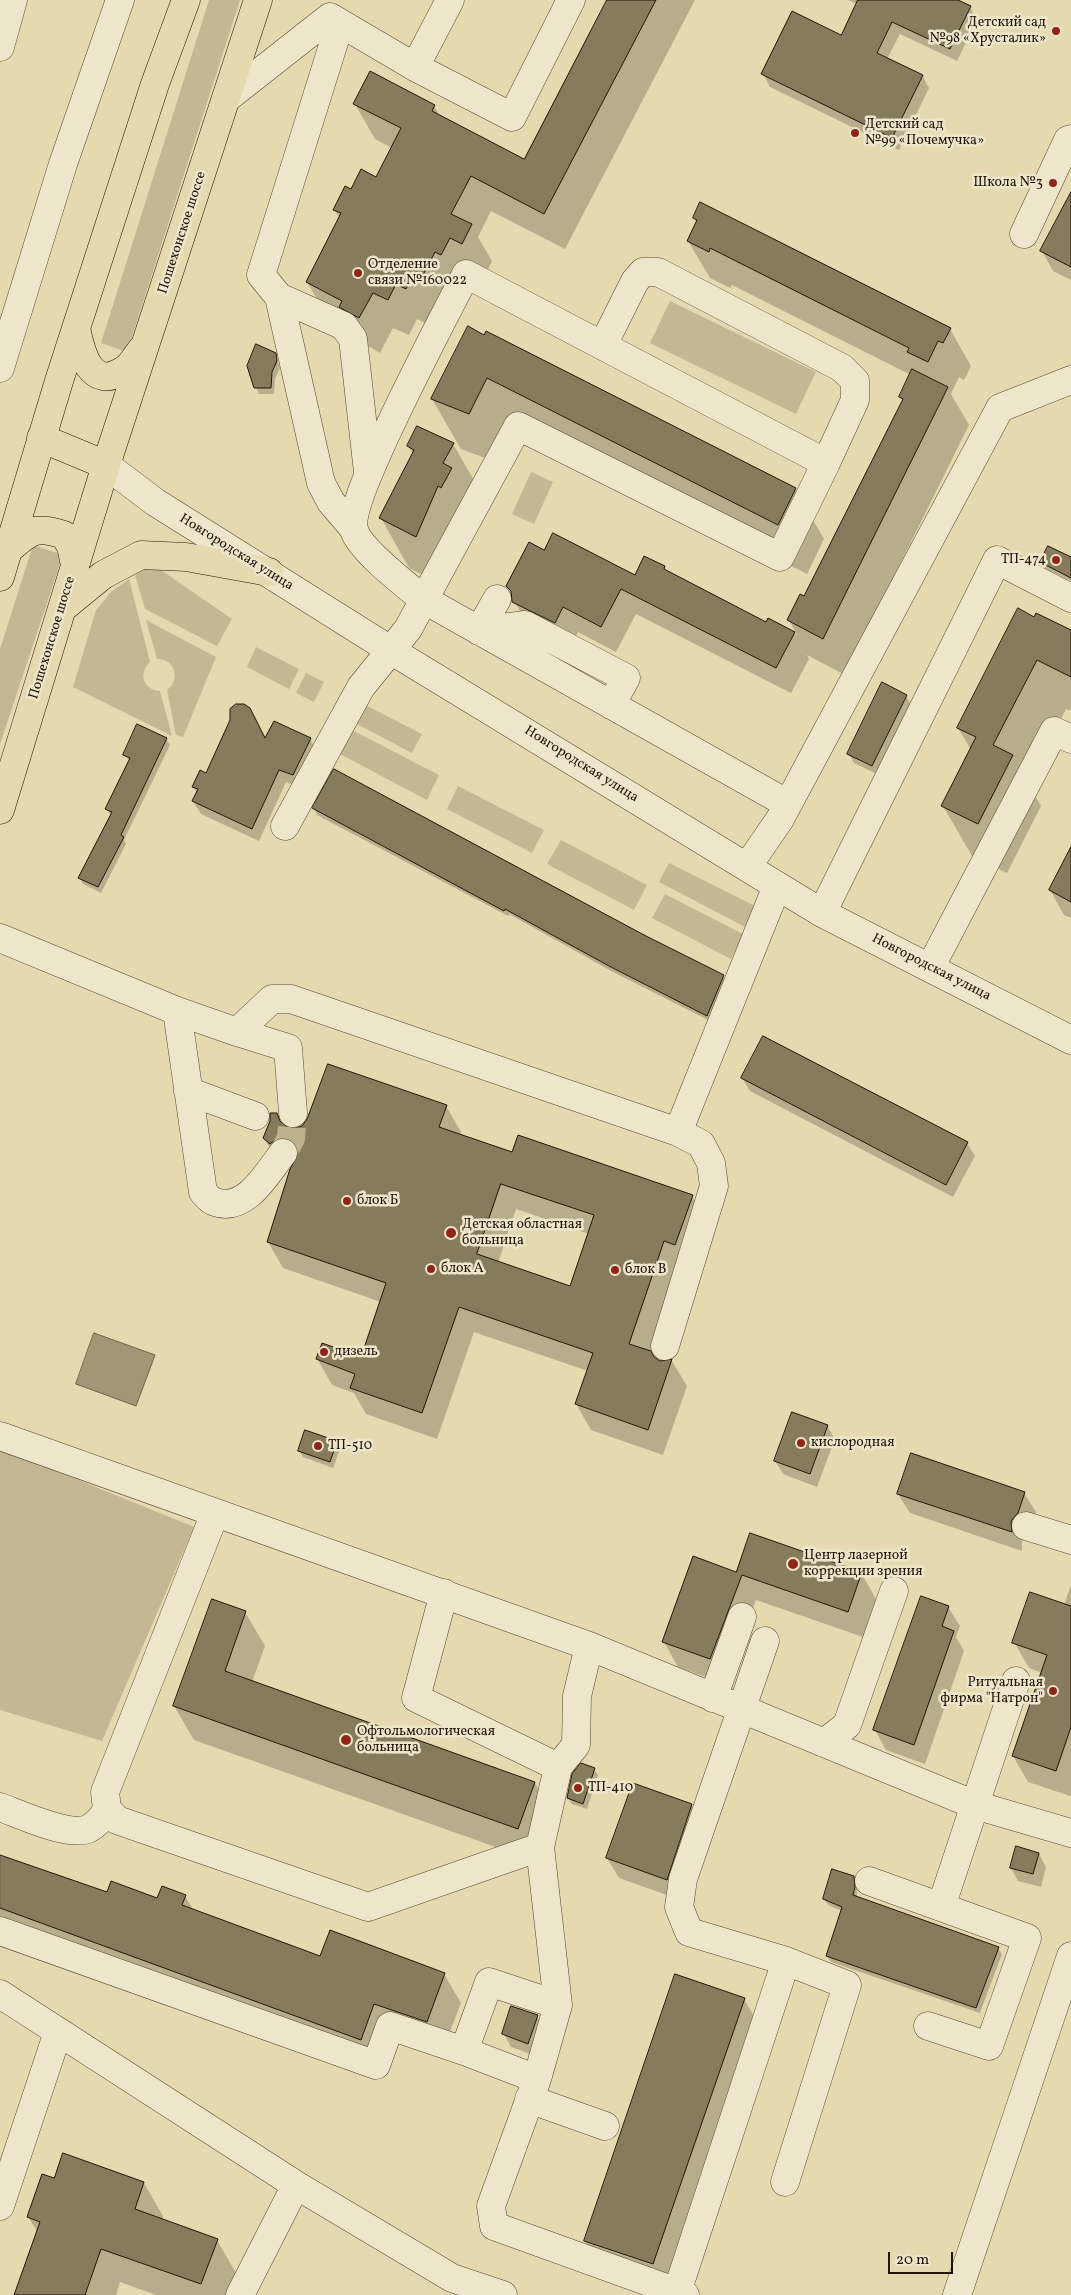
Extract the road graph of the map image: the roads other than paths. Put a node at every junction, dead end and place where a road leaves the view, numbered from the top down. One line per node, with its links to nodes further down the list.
1 (14, 0): 8 (street)
2 (120, 0): 17 (street)
3 (186, 0): 14 (main road)
4 (258, 0): 10 (main road, Пошехонское шоссе)
5 (450, 0): 9 (street)
6 (571, 0): 9 (street)
7 (336, 14): 9 (street); 10 (street); 13 (street)
8 (0, 47)
9 (415, 67)
10 (227, 98): 15 (main road, Пошехонское шоссе)
11 (1071, 139): 12 (street)
12 (1024, 234)
13 (279, 297): 22 (street); 23 (street)
14 (76, 328): 15 (main road); 19 (main road)
15 (146, 344): 21 (main road, Пошехонское шоссе)
16 (603, 346): 20 (street); 20 (street); 22 (street)
17 (0, 368)
18 (1071, 380): 34 (street)
19 (41, 438): 21 (main road); 24 (main road)
20 (826, 463): 28 (street)
21 (106, 465): 25 (main road, Пошехонское шоссе); 26 (street, Новгородская улица)
22 (368, 472): 23 (street)
23 (354, 529): 28 (street)
24 (4, 564): 25 (main road)
25 (76, 564): 30 (main road, Пошехонское шоссе)
26 (269, 572): 30 (main road); 32 (street, Новгородская улица)
27 (1071, 598): 39 (street)
28 (423, 599): 31 (street); 32 (street)
29 (497, 600): 31 (street)
30 (64, 607): 35 (main road, Пошехонское шоссе)
31 (479, 631): 34 (street)
32 (392, 651): 36 (street); 37 (street, Новгородская улица)
33 (1071, 739): 41 (street)
34 (788, 804): 37 (street)
35 (0, 810)
36 (285, 826)
37 (747, 867): 38 (street, Новгородская улица)
38 (777, 886): 39 (street, Новгородская улица); 48 (street)
39 (822, 913): 41 (street, Новгородская улица)
40 (0, 938): 42 (street)
41 (930, 968): 44 (street, Новгородская улица)
42 (177, 1011): 43 (street); 45 (street)
43 (237, 1032): 46 (street); 48 (street)
44 (1071, 1040)
45 (188, 1091): 47 (street); 49 (street)
46 (293, 1113)
47 (255, 1116)
48 (678, 1132): 50 (street)
49 (283, 1153)
50 (664, 1346)
51 (0, 1436): 52 (street)
52 (215, 1513): 56 (street); 67 (street)
53 (1026, 1526): 54 (street)
54 (1071, 1540)
55 (894, 1591): 63 (street)
56 (444, 1593): 59 (street); 64 (street)
57 (742, 1617): 61 (street)
58 (765, 1641): 62 (street)
59 (589, 1646): 61 (street); 64 (street)
60 (1016, 1681): 65 (street)
61 (713, 1698): 62 (street)
62 (741, 1710): 63 (street); 74 (street)
63 (824, 1743): 65 (street)
64 (558, 1767): 69 (street)
65 (976, 1805): 68 (street); 71 (street)
66 (0, 1807): 67 (street)
67 (107, 1809): 69 (street)
68 (1071, 1833)
69 (540, 1847): 76 (street)
70 (869, 1882): 71 (street)
71 (941, 1908): 77 (street)
72 (0, 1931): 79 (street)
73 (1071, 1956): 88 (street)
74 (786, 1961): 82 (street); 85 (street)
75 (0, 1994): 78 (street)
76 (558, 2005): 79 (street); 80 (street)
77 (928, 2026)
78 (58, 2032): 83 (street); 84 (street)
79 (464, 2051): 80 (street)
80 (533, 2089): 81 (street); 85 (street)
81 (605, 2126)
82 (785, 2182)
83 (296, 2185): 86 (street); 87 (street)
84 (0, 2206)
85 (681, 2294)
86 (240, 2295)
87 (503, 2295)
88 (957, 2295)

